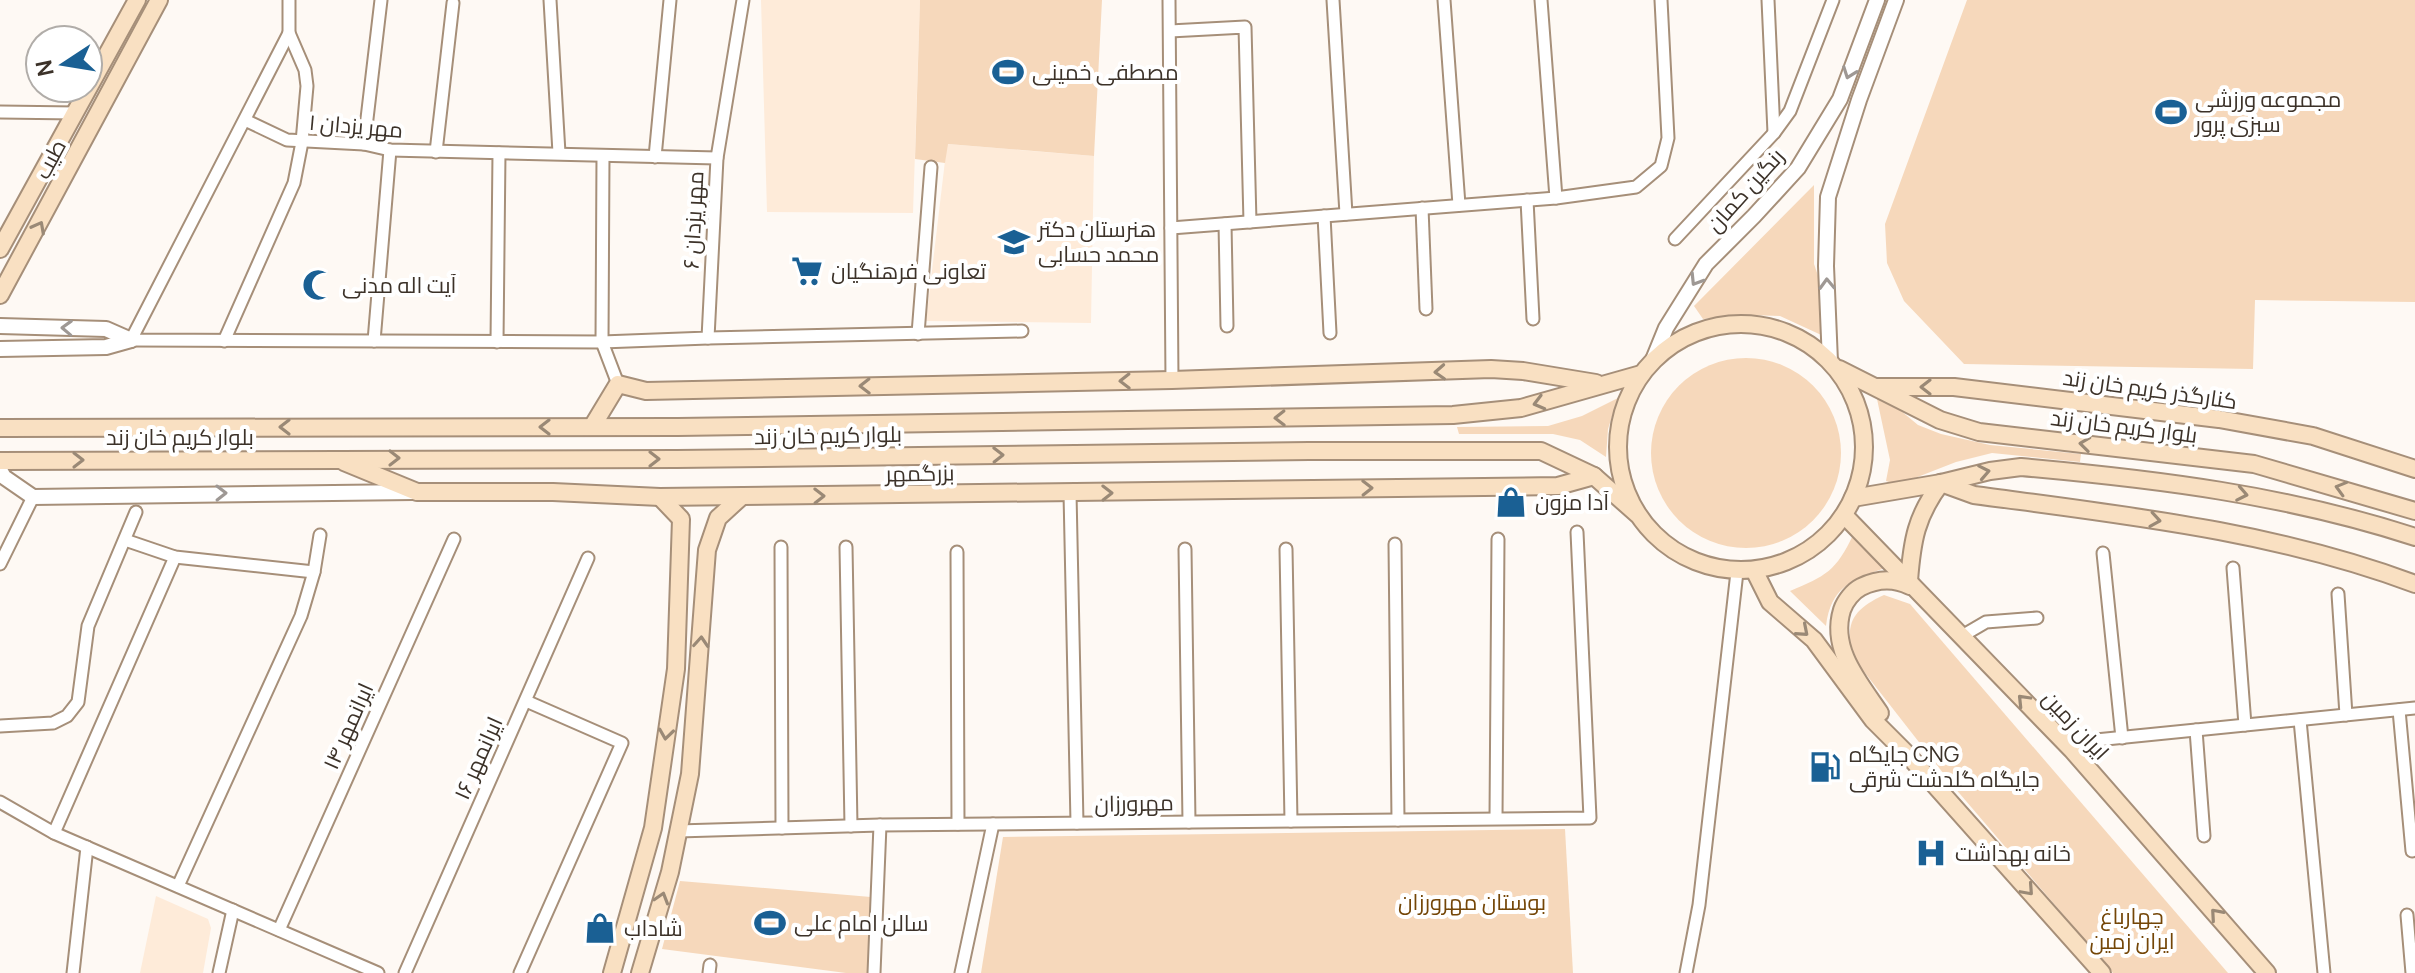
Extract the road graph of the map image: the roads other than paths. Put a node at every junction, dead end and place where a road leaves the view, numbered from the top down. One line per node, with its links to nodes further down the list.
1 (137, 0): 21 (main road, طیب)
2 (159, 0): 23 (main road, طیب)
3 (289, 0): 19 (street)
4 (381, 0): 26 (street)
5 (550, 0): 30 (street)
6 (670, 0): 32 (street)
7 (743, 0): 33 (street, مهر یزدان ۶)
8 (1169, 0): 18 (street)
9 (1333, 0): 39 (street)
10 (1444, 0): 37 (street)
11 (1541, 0): 35 (street)
12 (1661, 0): 35 (street)
13 (1768, 0): 24 (street)
14 (1833, 0): 24 (street)
15 (1877, 0): 61 (street, رنگین کمان, one-way to 61)
16 (1896, 0): 62 (street, one-way to 16)
17 (453, 3): 28 (street)
18 (1170, 31): 41 (street); 43 (street)
19 (289, 33): 22 (street); 25 (street)
20 (0, 112): 21 (street)
21 (76, 113): 23 (main road); 45 (main road, طیب)
22 (245, 120): 25 (street, مهر یزدان ۱); 55 (street)
23 (95, 121): 46 (main road, طیب, one-way to 23)
24 (1774, 133): 44 (street)
25 (302, 142): 26 (street, مهر یزدان ۱); 56 (street)
26 (364, 144): 27 (street, مهر یزدان ۱)
27 (390, 150): 28 (street, مهر یزدان ۱); 57 (street)
28 (436, 152): 29 (street, مهر یزدان ۱)
29 (499, 153): 30 (street, مهر یزدان ۱); 58 (street)
30 (559, 153): 31 (street, مهر یزدان ۱)
31 (603, 156): 32 (street, مهر یزدان ۱); 59 (street)
32 (655, 157): 33 (street, مهر یزدان ۱)
33 (717, 158): 54 (street, مهر یزدان ۶)
34 (931, 167): 53 (street)
35 (1556, 198): 36 (street)
36 (1527, 200): 37 (street); 48 (street)
37 (1459, 205): 38 (street)
38 (1422, 208): 39 (street); 47 (street)
39 (1346, 214): 40 (street)
40 (1324, 216): 41 (street); 52 (street)
41 (1250, 222): 42 (street)
42 (1225, 224): 43 (street); 49 (street)
43 (1171, 228): 64 (street)
44 (1675, 239)
45 (0, 249)
46 (0, 295)
47 (1426, 309)
48 (1533, 319)
49 (1227, 326)
50 (2, 327): 55 (street, one-way to 50)
51 (1022, 331): 53 (street)
52 (1330, 333)
53 (918, 334): 54 (street)
54 (708, 338): 59 (street)
55 (131, 340): 56 (street); 60 (street)
56 (224, 341): 57 (street)
57 (374, 341): 58 (street)
58 (497, 342): 59 (street)
59 (602, 342): 65 (street)
60 (1, 349)
61 (1653, 360): 62 (main road); 63 (main road)
62 (1832, 364): 67 (main road, بلوار کریم خان زند); 81 (main road)
63 (1641, 374): 66 (main road, بلوار کریم خان زند); 84 (main road)
64 (1172, 380): 65 (main road, one-way to 65); 66 (main road, one-way to 64)
65 (618, 384): 68 (main road)
66 (1601, 384): 68 (main road, بلوار کریم خان زند, one-way to 68)
67 (1874, 387): 72 (main road, کنارگذر کریم خان زند, one-way to 67); 82 (main road, بلوار کریم خان زند, one-way to 67)
68 (592, 427): 69 (main road, بلوار کریم خان زند, one-way to 69)
69 (0, 428)
70 (336, 458): 71 (main road, بلوار کریم خان زند, one-way to 70); 74 (main road, بلوار کریم خان زند, one-way to 74); 76 (main road)
71 (0, 461)
72 (2415, 469)
73 (0, 470): 78 (street)
74 (1594, 476): 77 (main road, بزرگمهر, one-way to 74); 84 (main road, بلوار کریم خان زند)
75 (1941, 483): 81 (main road); 88 (main road, one-way to 88); 106 (main road, one-way to 106); 107 (main road)
76 (417, 492): 78 (street, one-way to 76); 79 (main road, بزرگمهر)
77 (1070, 493): 80 (main road, بزرگمهر, one-way to 77); 129 (street)
78 (33, 497): 101 (street)
79 (660, 497): 80 (main road, بزرگمهر); 111 (main road)
80 (741, 497): 112 (main road, one-way to 80)
81 (1853, 498): 85 (main road)
82 (2415, 511)
83 (136, 512): 91 (street)
84 (1637, 514): 104 (main road)
85 (1844, 515): 105 (main road); 107 (main road, ایران زمین)
86 (1577, 532): 125 (street, مهرورزان)
87 (320, 535): 103 (street)
88 (2415, 537)
89 (454, 539): 143 (street, ایرانمهر ۱۴)
90 (1498, 539): 125 (street)
91 (125, 540): 99 (street); 119 (street)
92 (1395, 544): 126 (street)
93 (781, 547): 134 (street)
94 (846, 547): 133 (street)
95 (1185, 549): 128 (street)
96 (1286, 549): 127 (street)
97 (957, 552): 130 (street)
98 (2103, 553): 121 (street)
99 (175, 557): 103 (street); 136 (street)
100 (588, 558): 113 (street, ایرانمهر ۱۶)
101 (0, 564)
102 (2233, 568): 118 (street)
103 (314, 572): 140 (street)
104 (1737, 572): 105 (main road); 154 (street)
105 (1755, 572): 123 (main road, one-way to 123)
106 (2415, 584)
107 (1912, 585): 110 (main road, ایران زمین); 123 (main road)
108 (2338, 594): 116 (street)
109 (2037, 618): 110 (street)
110 (1962, 636): 156 (main road, ایران زمین, one-way to 110)
111 (674, 679): 112 (main road); 150 (main road, one-way to 150)
112 (698, 679): 135 (main road)
113 (526, 701): 148 (street, ایرانمهر ۱۶); 149 (street)
114 (2415, 708): 115 (street)
115 (2399, 710): 116 (street); 139 (street)
116 (2346, 715): 117 (street)
117 (2300, 720): 118 (street); 157 (street)
118 (2245, 725): 120 (street)
119 (0, 726)
120 (2196, 730): 121 (street); 137 (street)
121 (2122, 738): 122 (street)
122 (2096, 740)
123 (1907, 754): 155 (main road, one-way to 155)
124 (0, 802): 136 (street)
125 (1496, 818): 126 (street, مهرورزان)
126 (1398, 820): 127 (street, مهرورزان)
127 (1291, 821): 128 (street, مهرورزان)
128 (1189, 822): 129 (street, مهرورزان)
129 (1077, 823): 131 (street, مهرورزان)
130 (958, 824): 131 (street, مهرورزان); 132 (street, مهرورزان)
131 (993, 824): 153 (street)
132 (880, 825): 133 (street, مهرورزان); 152 (street)
133 (851, 826): 134 (street, مهرورزان)
134 (782, 828): 135 (street, مهرورزان)
135 (678, 831): 151 (main road, one-way to 135)
136 (54, 833): 138 (street)
137 (2204, 836)
138 (87, 847): 140 (street); 145 (street)
139 (2412, 851)
140 (178, 886): 141 (street)
141 (233, 910): 143 (street); 146 (street)
142 (2407, 915): 158 (street)
143 (279, 930): 144 (street)
144 (354, 968): 147 (street)
145 (73, 973)
146 (219, 973)
147 (378, 973)
148 (405, 973)
149 (520, 973)
150 (612, 973)
151 (640, 973)
152 (874, 973)
153 (961, 973)
154 (1686, 973)
155 (2102, 973)
156 (2267, 973)
157 (2324, 973)
158 (2412, 973)

